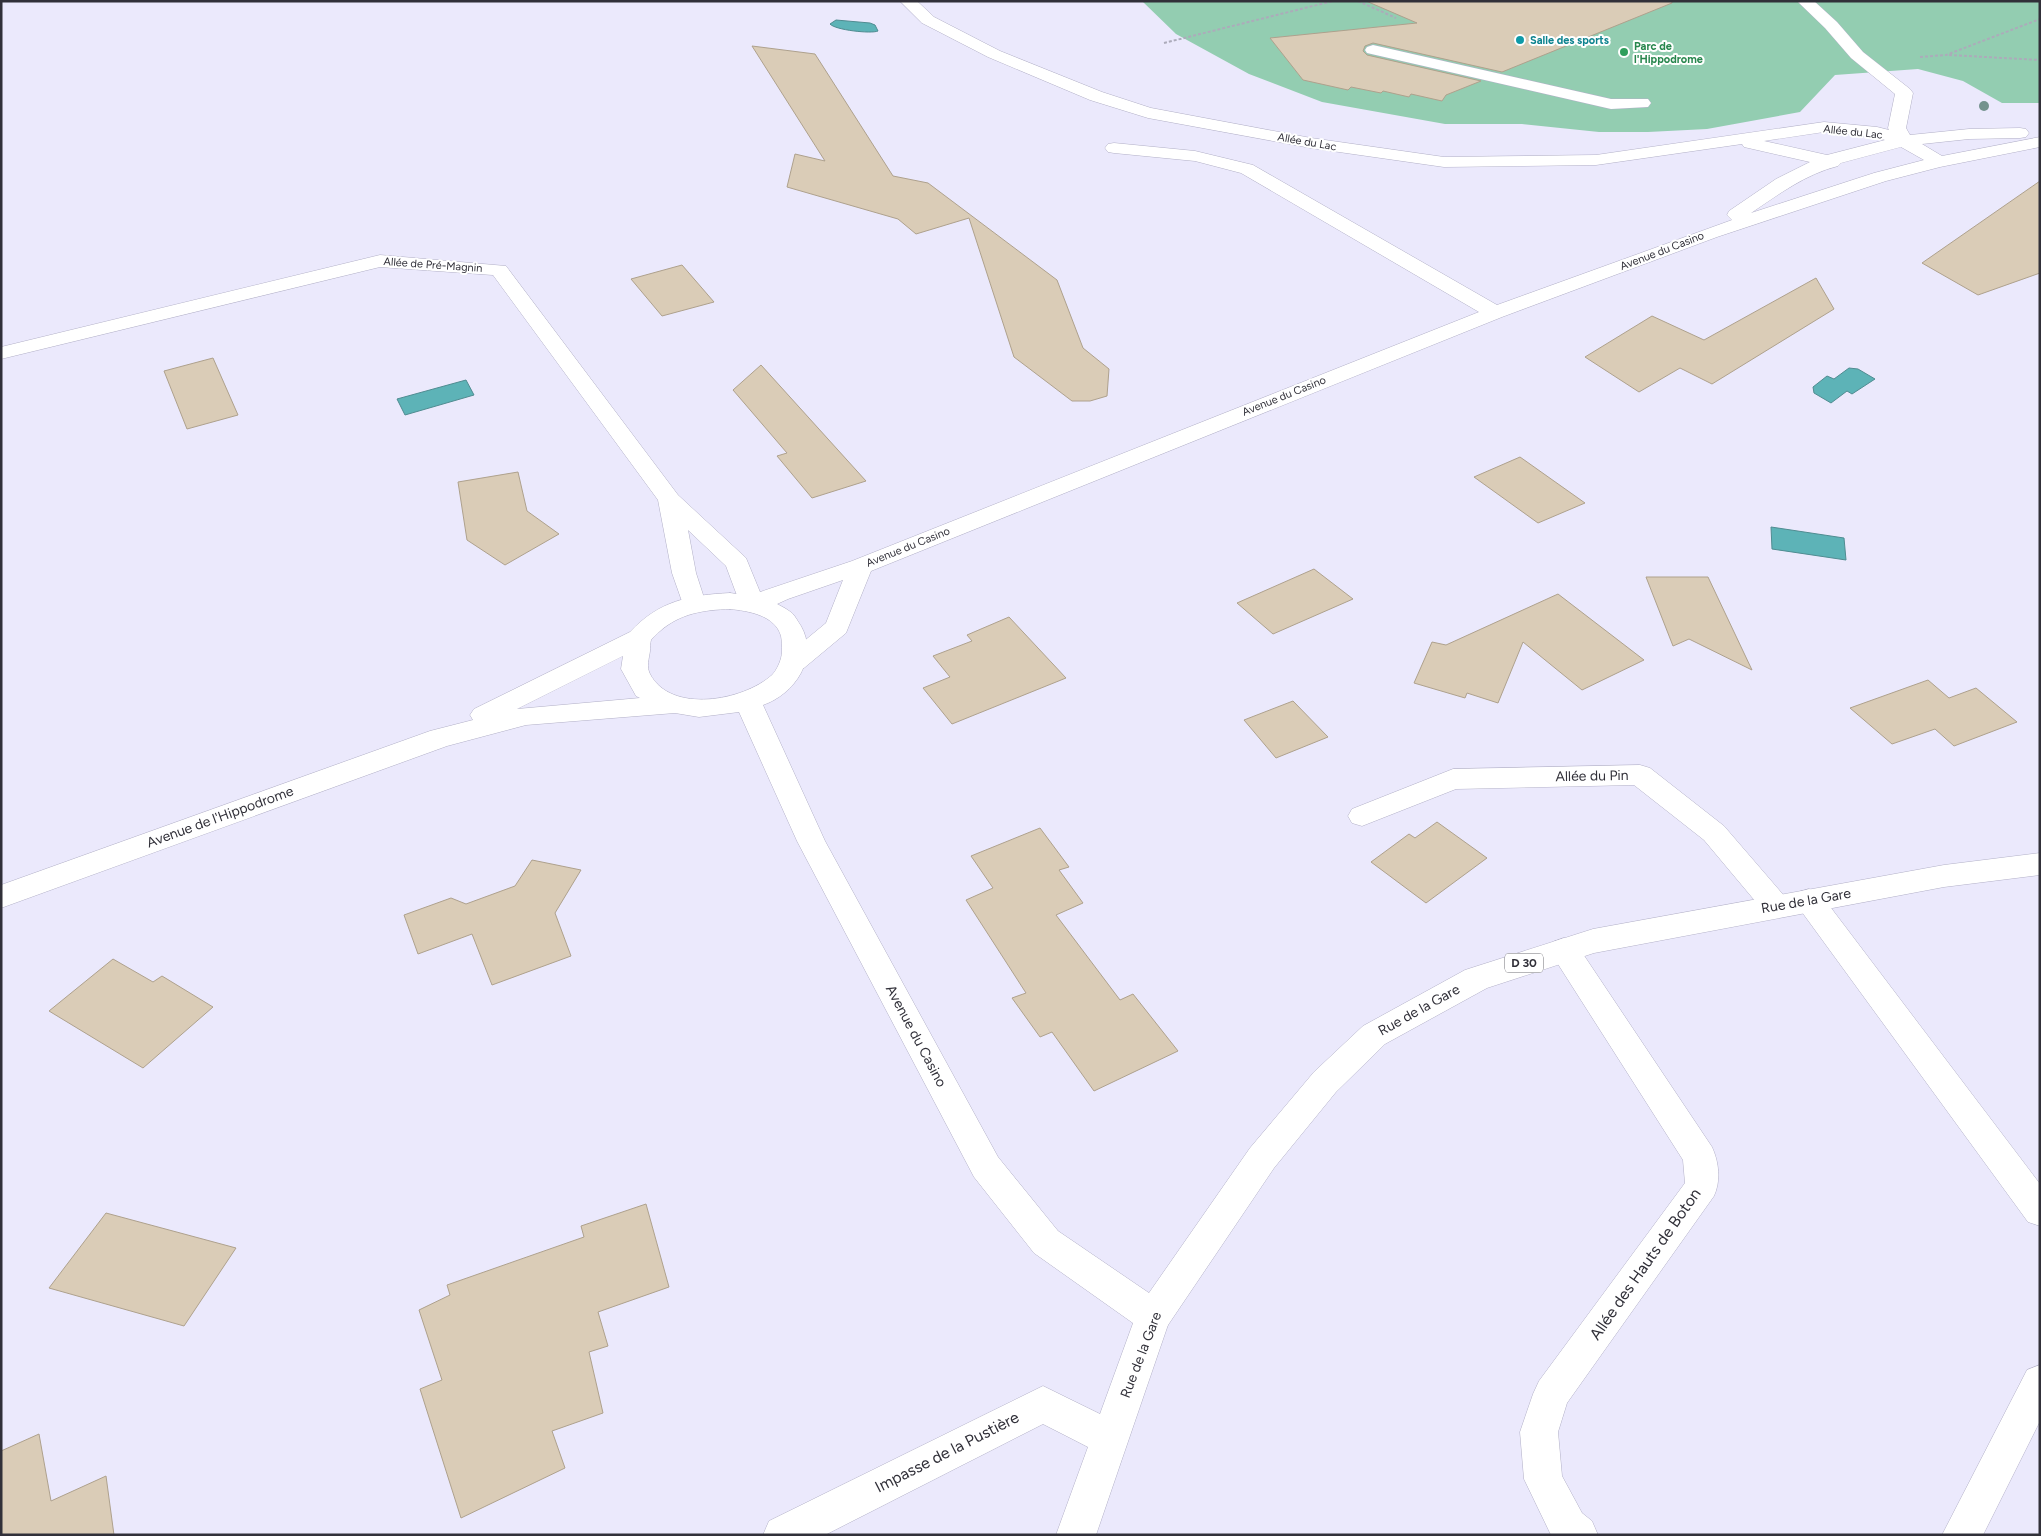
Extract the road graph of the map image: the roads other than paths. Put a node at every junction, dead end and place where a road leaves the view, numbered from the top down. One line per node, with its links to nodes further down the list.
1 (908, 1): 6 (street, Allée du Lac)
2 (1805, 1): 7 (street)
3 (1373, 50): 4 (street)
4 (1642, 103)
5 (2040, 133): 7 (street)
6 (1731, 139): 7 (street, Allée du Lac); 10 (street, Allée du Lac)
7 (1904, 140): 10 (street); 11 (street, Allée du Lac)
8 (2040, 142): 11 (street)
9 (1114, 148): 14 (street)
10 (1826, 161): 12 (street, Allée du Lac); 13 (street)
11 (1939, 162): 12 (street)
12 (1880, 177): 13 (street)
13 (1710, 233): 14 (street, Avenue du Casino)
14 (1495, 313): 17 (street, Avenue du Casino)
15 (1, 353): 16 (street, Allée de Pré-Magnin)
16 (670, 500): 18 (street, Allée de Pré-Magnin); 19 (street, Allée de Pré-Magnin)
17 (861, 566): 19 (street, Avenue du Casino); 21 (street)
18 (694, 604): 19 (street); 20 (street)
19 (753, 604): 21 (street)
20 (639, 638): 23 (street); 24 (street, Avenue de l'Hippodrome)
21 (794, 662): 22 (street)
22 (748, 702): 23 (street); 32 (street, Avenue du Casino)
23 (674, 705): 24 (street, Avenue de l'Hippodrome)
24 (440, 738): 27 (street, Avenue de l'Hippodrome)
25 (1362, 816): 29 (street, Allée du Pin)
26 (2040, 864): 28 (street, Rue de la Gare / D 30)
27 (1, 897)
28 (1809, 900): 29 (street, Rue de la Gare / D 30); 31 (street)
29 (1776, 906): 30 (street, Rue de la Gare / D 30)
30 (1564, 950): 32 (street, Rue de la Gare / D 30); 37 (street, Allée des Hauts de Boton)
31 (2040, 1211)
32 (1153, 1316): 34 (street, Rue de la Gare / D 30)
33 (2040, 1382): 38 (street)
34 (1110, 1439): 35 (street, Impasse de la Pustière); 36 (street, Rue de la Gare / D 30)
35 (783, 1535)
36 (1076, 1535)
37 (1578, 1535)
38 (1962, 1535)

